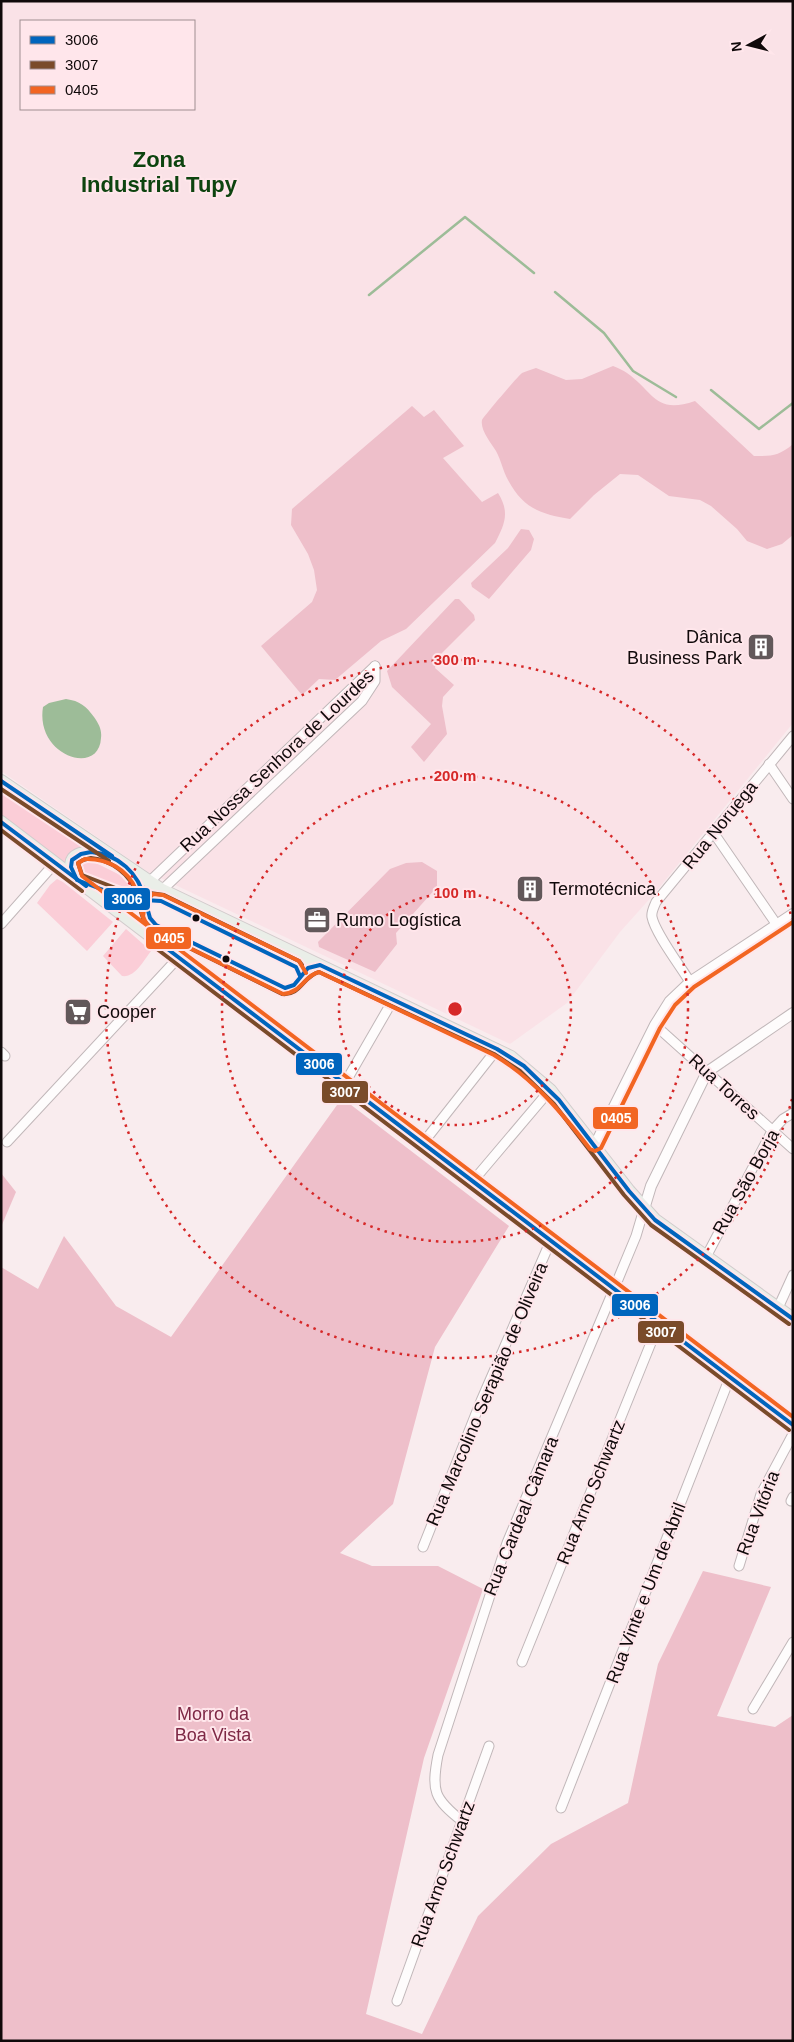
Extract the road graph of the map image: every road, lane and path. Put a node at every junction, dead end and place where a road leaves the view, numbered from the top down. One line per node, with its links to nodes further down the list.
1 (302, 736): 3 (street); 3 (street, Rua Nossa Senhora de Lourdes); 12 (street, Rua Nossa Senhora de Lourdes)
2 (793, 736): 4 (street, Rua Noruega)
3 (312, 747): 13 (street, Rua Nossa Senhora de Lourdes)
4 (769, 764): 6 (street); 8 (street, Rua Noruega)
5 (1, 781): 9 (main road)
6 (793, 799)
7 (1, 822): 10 (main road)
8 (713, 832): 16 (street); 18 (street, Rua Noruega)
9 (119, 861): 11 (main road); 12 (main road)
10 (55, 863): 11 (main road); 15 (street)
11 (77, 880): 17 (main road)
12 (149, 882): 13 (main road)
13 (162, 890): 19 (main road)
14 (793, 914): 16 (street)
15 (1, 924)
16 (777, 925): 18 (street)
17 (179, 957): 24 (main road); 28 (street)
18 (690, 982): 21 (street)
19 (393, 1000): 22 (main road); 24 (street)
20 (793, 1013): 23 (street)
21 (655, 1025): 23 (street, Rua Torres); 30 (street)
22 (497, 1049): 25 (main road); 29 (street)
23 (707, 1072): 27 (street, Rua Torres); 33 (street)
24 (344, 1084): 29 (main road)
25 (550, 1090): 30 (main road); 32 (street)
26 (793, 1112): 27 (street, Rua São Borja)
27 (772, 1130): 31 (street, Rua Torres); 35 (street, Rua São Borja)
28 (7, 1142)
29 (423, 1143): 32 (main road)
30 (595, 1145): 33 (main road)
31 (793, 1149)
32 (473, 1181): 34 (main road)
33 (644, 1209): 35 (main road); 37 (street, Rua Cardeal Câmara)
34 (551, 1240): 37 (main road); 44 (street, Rua Marcolino Serapião de Oliveira)
35 (706, 1257): 38 (main road)
36 (793, 1275): 38 (street)
37 (614, 1289): 40 (main road); 51 (street, Rua Cardeal Câmara)
38 (778, 1308): 39 (main road)
39 (793, 1319)
40 (659, 1323): 41 (main road); 47 (street, Rua Arno Schwartz)
41 (730, 1377): 42 (main road); 50 (street, Rua Vinte e Um de Abril)
42 (793, 1425)
43 (793, 1434): 45 (street, Rua Vitória)
44 (423, 1547)
45 (739, 1566)
46 (793, 1642): 48 (street)
47 (522, 1662)
48 (754, 1709)
49 (489, 1746): 51 (street, Rua Arno Schwartz)
50 (561, 1808)
51 (462, 1821): 52 (street, Rua Arno Schwartz)
52 (397, 2001)

